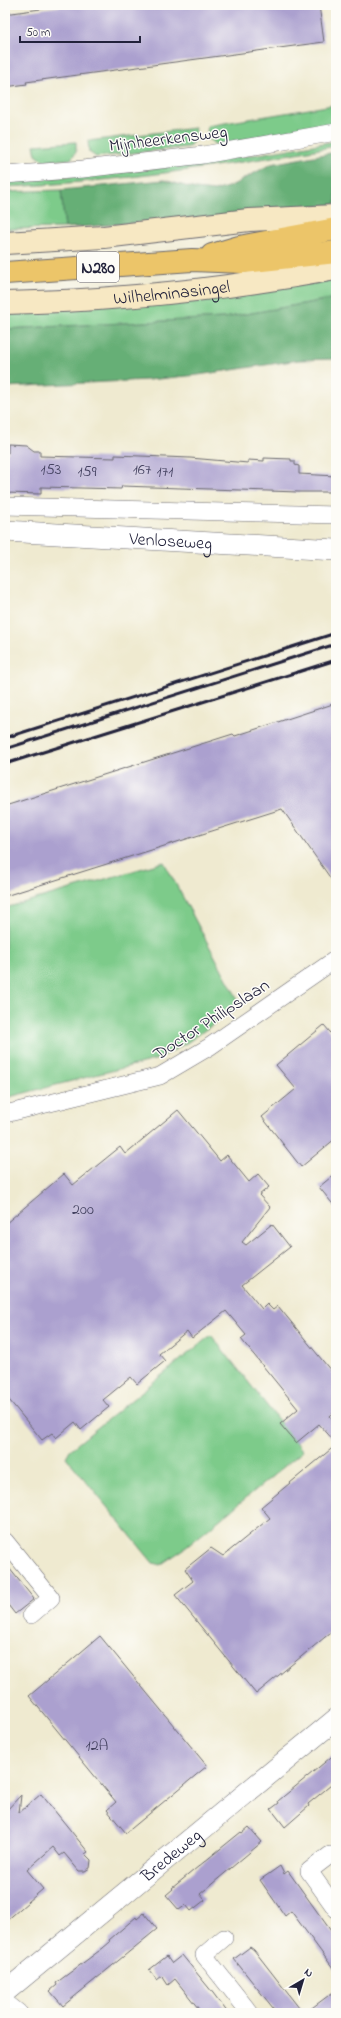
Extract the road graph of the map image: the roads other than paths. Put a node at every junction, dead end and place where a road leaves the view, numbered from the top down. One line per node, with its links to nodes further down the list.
1 (336, 132): 2 (street, Mijnheerkensweg)
2 (5, 175)
3 (336, 216): 5 (main road, N280)
4 (336, 229): 7 (main road, Wilhelminasingel / N280)
5 (5, 243)
6 (336, 252): 7 (main road, Wilhelminasingel / N280)
7 (192, 260): 9 (main road, Wilhelminasingel / N280)
8 (336, 269): 10 (main road, Wilhelminasingel / N280)
9 (5, 274)
10 (5, 303)
11 (5, 506): 12 (street, Venloseweg)
12 (336, 515)
13 (5, 531): 14 (street, Venloseweg)
14 (336, 550)
15 (336, 959): 16 (street, Doctor Philipslaan)
16 (5, 1114)
17 (5, 1541): 18 (street)
18 (31, 1615)
19 (336, 1719): 23 (street, Bredeweg)
20 (330, 1855): 21 (street)
21 (336, 1909)
22 (224, 1938): 26 (street)
23 (5, 1992)
24 (5, 2002): 25 (street)
25 (19, 2013)
26 (250, 2013)

